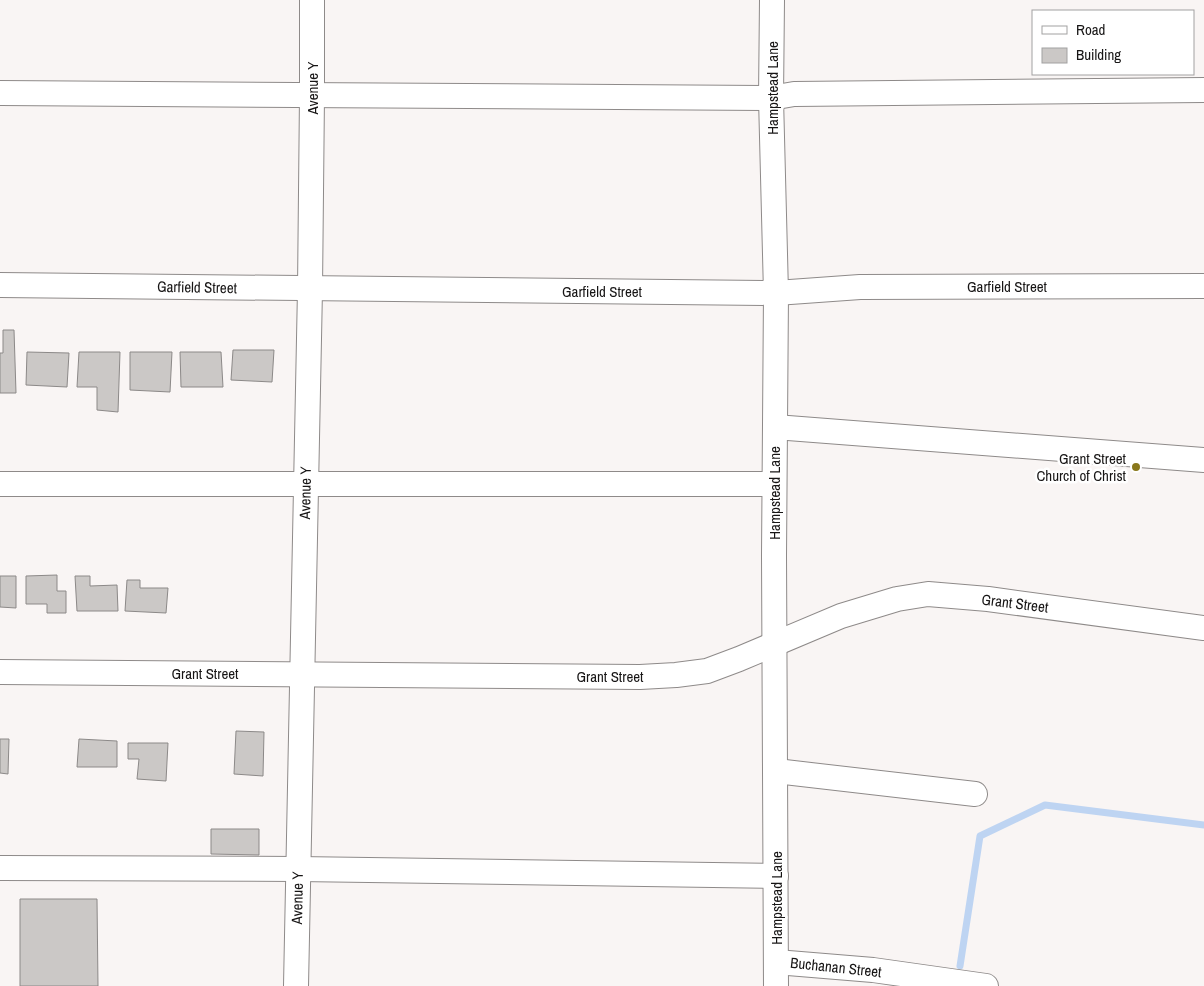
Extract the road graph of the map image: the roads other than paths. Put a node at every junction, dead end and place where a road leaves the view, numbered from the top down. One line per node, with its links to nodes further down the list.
1 (312, 0): 5 (street, Avenue Y)
2 (772, 0): 6 (street, Hampstead Lane)
3 (1204, 90): 6 (street)
4 (0, 93): 5 (street)
5 (312, 95): 6 (street); 9 (street, Avenue Y)
6 (772, 98): 10 (street, Hampstead Lane)
7 (0, 284): 9 (street, Garfield Street)
8 (1204, 286): 10 (street, Garfield Street)
9 (310, 289): 10 (street, Garfield Street); 14 (street, Avenue Y)
10 (776, 293): 11 (street, Hampstead Lane)
11 (775, 427): 12 (street); 15 (street, Hampstead Lane)
12 (1204, 460)
13 (0, 484): 14 (street)
14 (305, 484): 15 (street); 19 (street, Avenue Y)
15 (774, 484): 17 (street, Hampstead Lane)
16 (1204, 628): 17 (street, Grant Street)
17 (776, 644): 19 (street, Grant Street); 20 (street, Hampstead Lane)
18 (0, 672): 19 (street, Grant Street)
19 (301, 674): 23 (street, Avenue Y)
20 (776, 771): 21 (street); 24 (street, Hampstead Lane)
21 (975, 794)
22 (0, 868): 23 (street)
23 (298, 869): 24 (street); 26 (street, Avenue Y)
24 (776, 876): 25 (street, Hampstead Lane)
25 (776, 962): 27 (street, Hampstead Lane); 28 (street, Buchanan Street)
26 (296, 986)
27 (776, 986)
28 (986, 986)

